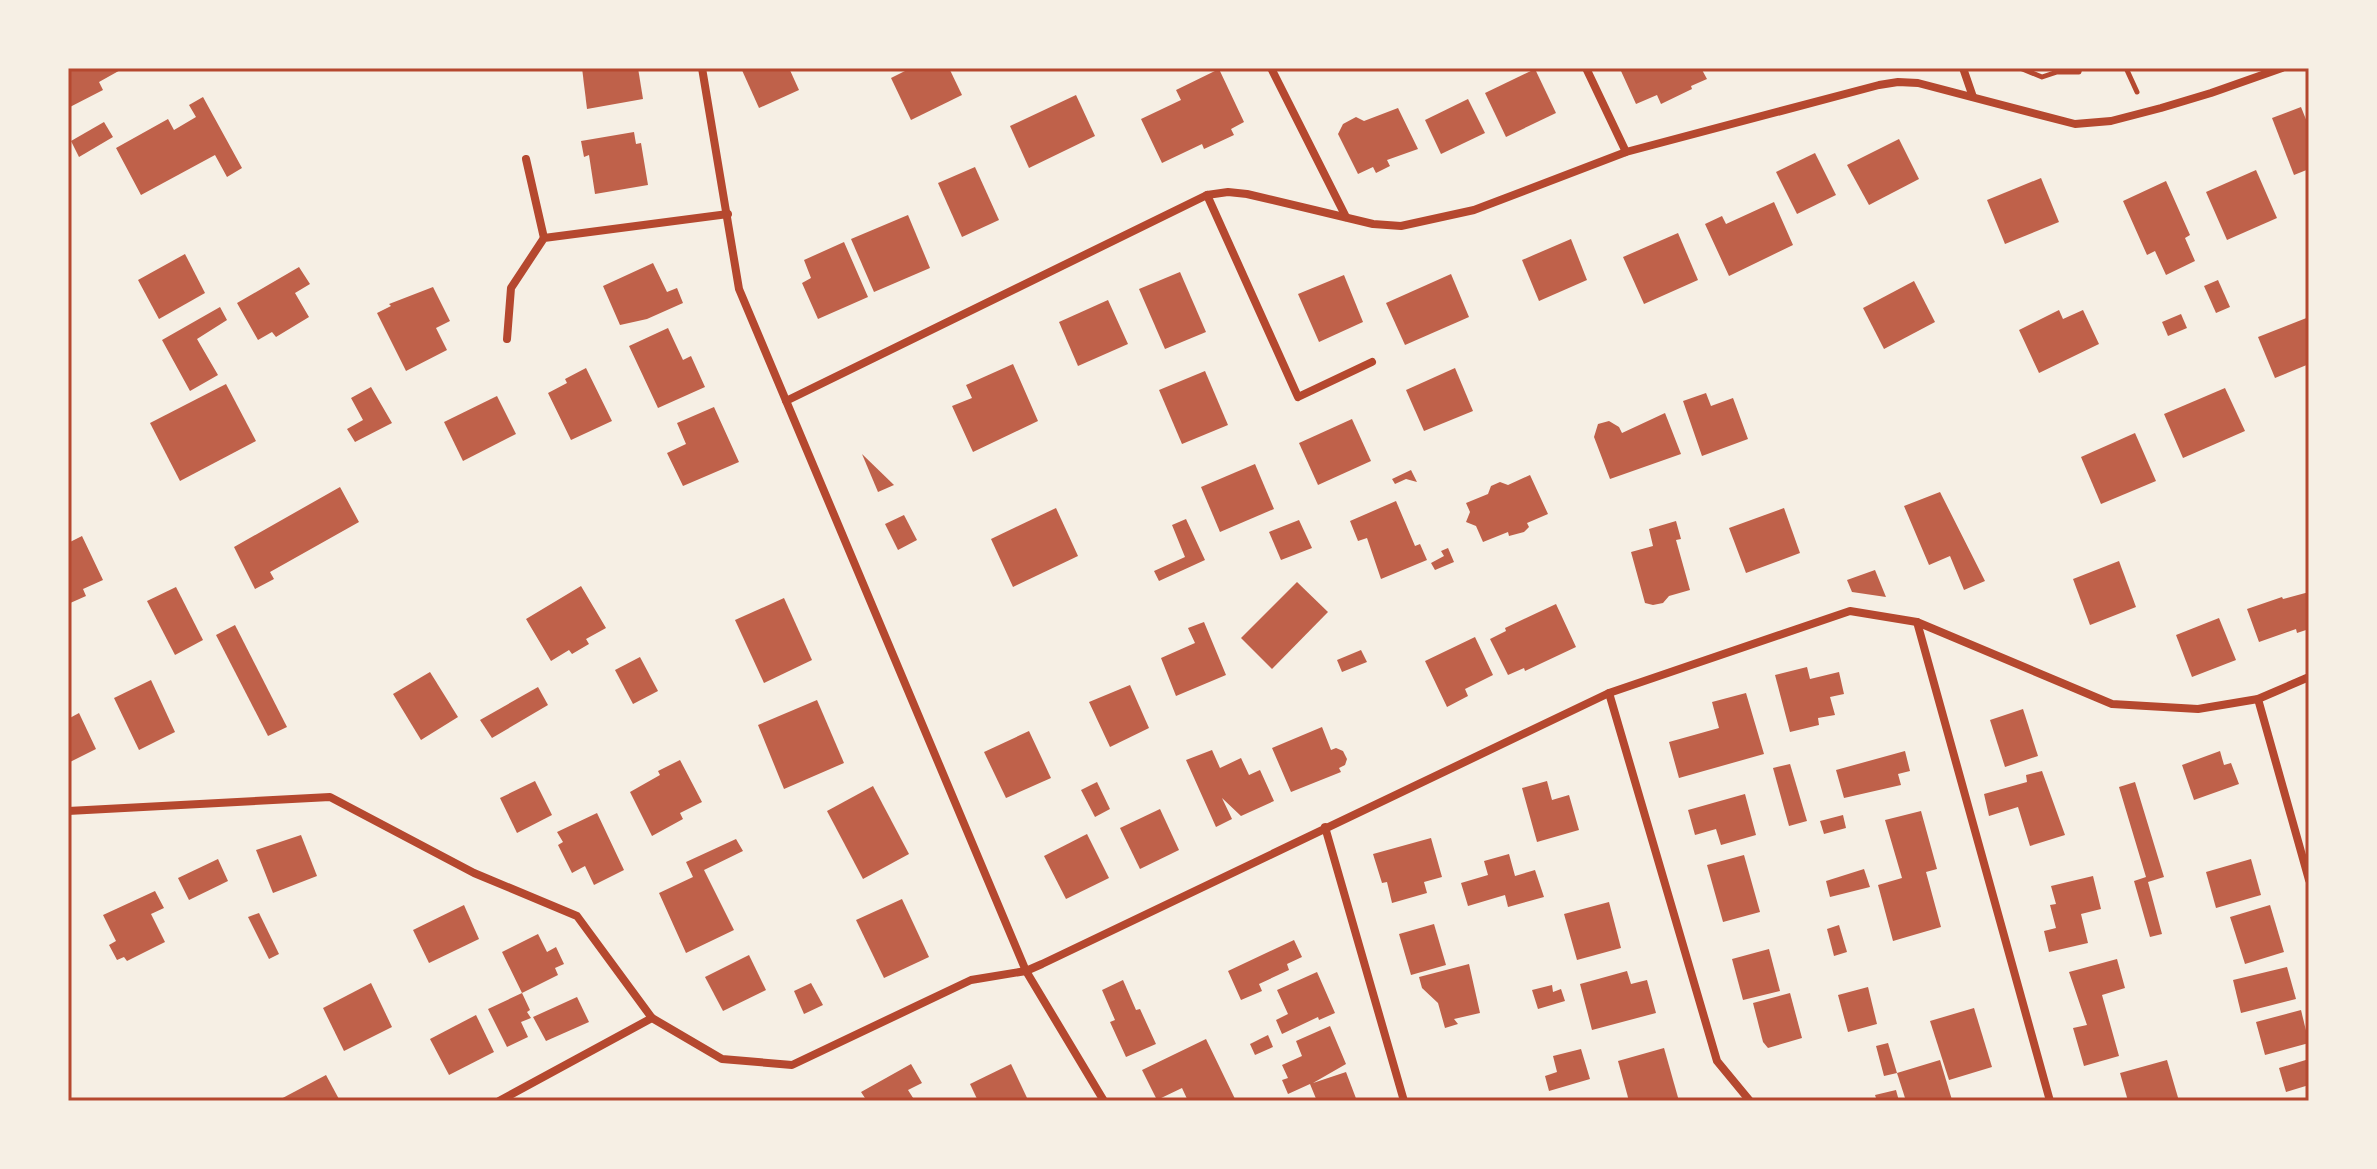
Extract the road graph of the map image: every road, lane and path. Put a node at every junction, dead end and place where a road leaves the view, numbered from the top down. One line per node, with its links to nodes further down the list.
1 (702, 68): 12 (street)
2 (1271, 68): 13 (street)
3 (1586, 68): 9 (street)
4 (1963, 68): 8 (street)
5 (2020, 68): 6 (path)
6 (2080, 68)
7 (2282, 68): 8 (street)
8 (1973, 97): 9 (street)
9 (1626, 152): 13 (street)
10 (526, 159): 14 (street)
11 (1207, 195): 13 (street); 16 (street); 17 (street)
12 (728, 214): 14 (street); 17 (street)
13 (1346, 217)
14 (544, 238): 15 (street)
15 (507, 339)
16 (1372, 362)
17 (786, 401): 25 (street)
18 (1917, 622): 20 (street); 21 (street); 31 (street)
19 (2309, 677): 21 (street)
20 (1609, 693): 23 (street); 30 (street)
21 (2258, 699): 24 (street)
22 (68, 811): 26 (street)
23 (1325, 827): 25 (street); 29 (street)
24 (2309, 880)
25 (1026, 971): 26 (street); 28 (street)
26 (652, 1018): 27 (street)
27 (499, 1101)
28 (1104, 1101)
29 (1404, 1101)
30 (1750, 1101)
31 (2050, 1101)

